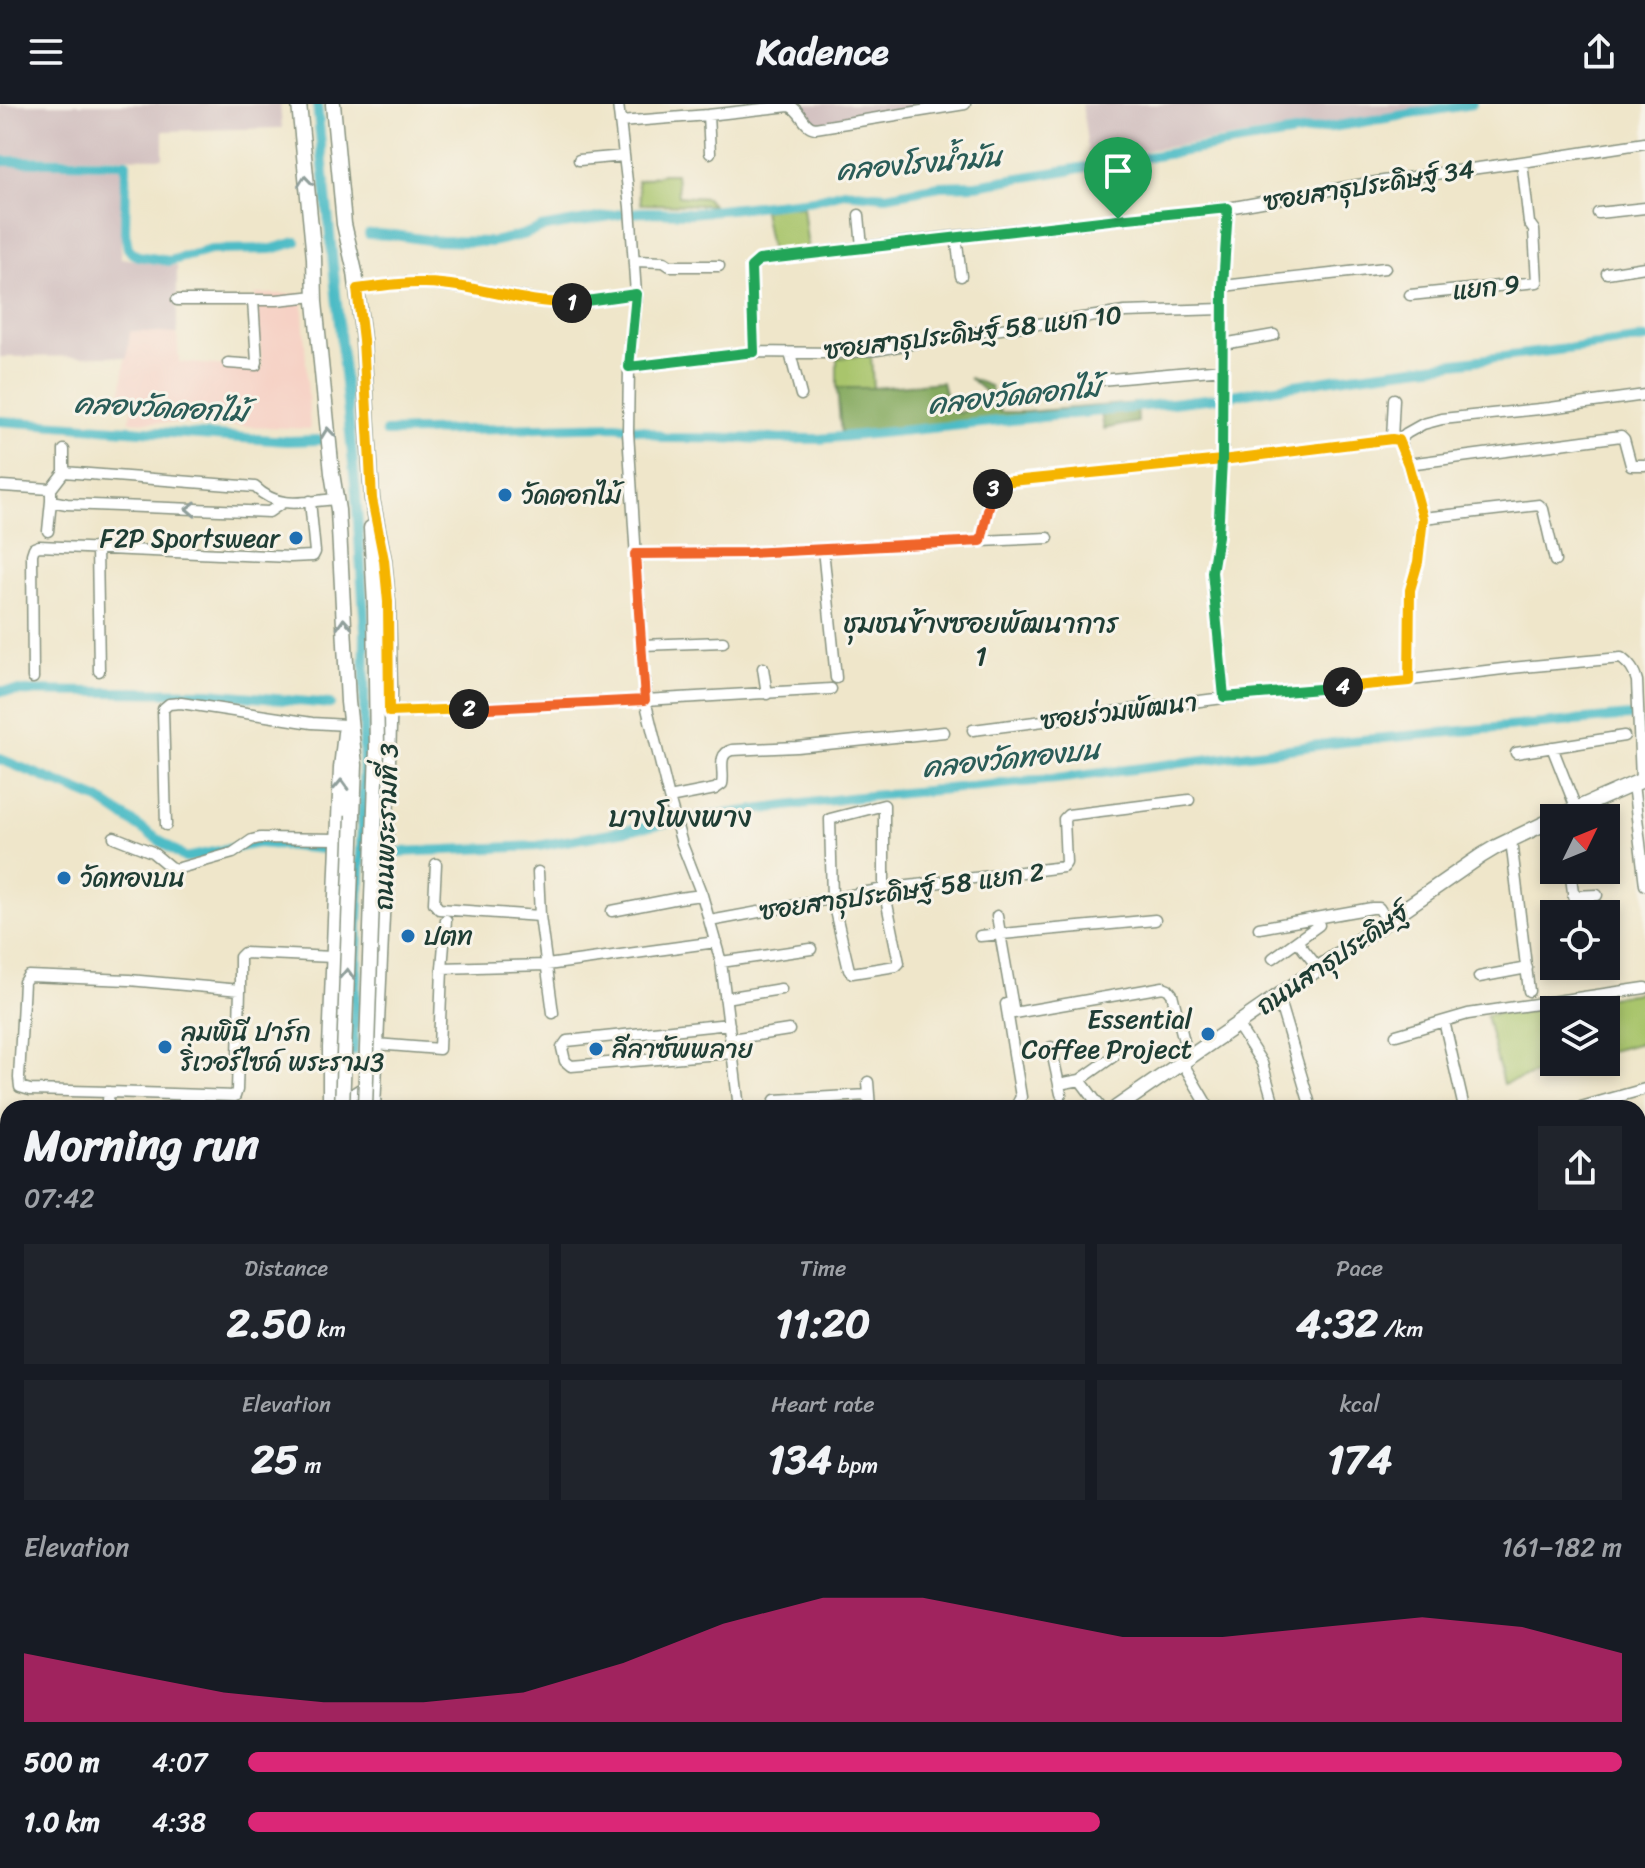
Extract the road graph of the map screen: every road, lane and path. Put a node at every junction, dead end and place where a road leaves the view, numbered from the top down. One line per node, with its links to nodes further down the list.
1 (299, 104): 29 (main road, ถนนพระรามที่ 3, one-way to 1)
2 (333, 104): 26 (main road, ถนนพระรามที่ 3)
3 (618, 104): 7 (street)
4 (965, 104): 5 (street)
5 (768, 106): 6 (street)
6 (708, 115): 7 (street); 9 (street)
7 (620, 122): 10 (street)
8 (1645, 143): 12 (street, ซอยสาธุประดิษฐ์ 34)
9 (710, 153)
10 (624, 156): 11 (street); 19 (street)
11 (579, 160)
12 (1522, 162): 13 (street, ซอยสาธุประดิษฐ์ 34); 28 (street, แยก 9)
13 (1228, 208): 17 (street, ซอยสาธุประดิษฐ์ 34); 25 (street)
14 (1645, 208): 15 (street)
15 (1598, 213)
16 (859, 215): 18 (street)
17 (956, 236): 18 (street, ซอยสาธุประดิษฐ์ 34); 24 (street)
18 (862, 247): 35 (street, ซอยสาธุประดิษฐ์ 34)
19 (634, 261): 20 (street); 27 (street)
20 (719, 266)
21 (1645, 267): 23 (street)
22 (1385, 268): 25 (street)
23 (1607, 273)
24 (961, 276)
25 (1223, 286): 32 (street)
26 (357, 289): 27 (street); 53 (main road, ถนนพระรามที่ 3)
27 (636, 294): 38 (street)
28 (1410, 295)
29 (315, 296): 31 (street); 52 (main road, ถนนพระรามที่ 3, one-way to 29)
30 (177, 300): 31 (street)
31 (253, 300): 37 (street)
32 (1223, 309): 34 (street); 36 (street, ซอยสาธุประดิษฐ์ 58 แยก 10)
33 (1274, 335): 34 (street)
34 (1223, 344): 39 (street)
35 (754, 352): 36 (street, ซอยสาธุประดิษฐ์ 58 แยก 10); 38 (street, ซอยสาธุประดิษฐ์ 58 แยก 10)
36 (790, 353): 41 (street)
37 (228, 363)
38 (629, 367): 63 (street)
39 (1223, 369): 40 (street); 46 (street)
40 (1100, 380)
41 (801, 395)
42 (1645, 395): 44 (street)
43 (1394, 399): 44 (street)
44 (1395, 440): 46 (street); 47 (street)
45 (64, 450): 49 (street)
46 (1222, 460): 60 (street); 74 (street)
47 (1408, 464): 48 (street); 57 (street)
48 (1645, 465)
49 (64, 472): 51 (street); 56 (street)
50 (2, 486): 51 (street)
51 (51, 489): 54 (street)
52 (336, 499): 55 (street); 76 (main road, ถนนพระรามที่ 3, one-way to 52)
53 (372, 499): 77 (main road, ถนนพระรามที่ 3); 154 (main road, ถนนพระรามที่ 3, bridge)
54 (51, 501): 56 (street, one-way to 54); 58 (street)
55 (310, 501): 56 (street); 61 (street)
56 (282, 503)
57 (1423, 518): 64 (street); 71 (street)
58 (48, 531)
59 (1048, 538): 60 (street)
60 (981, 541): 62 (street)
61 (97, 547): 68 (street); 69 (street)
62 (823, 549): 63 (street); 70 (street)
63 (635, 554): 66 (street)
64 (1555, 561)
65 (723, 642): 66 (street)
66 (642, 645): 75 (street)
67 (763, 668): 73 (street)
68 (99, 671)
69 (33, 678)
70 (836, 678)
71 (1409, 681): 74 (street, ซอยร่วมพัฒนา); 84 (street, ซอยร่วมพัฒนา)
72 (831, 689): 73 (street)
73 (767, 694): 75 (street)
74 (1224, 697): 79 (street, ซอยร่วมพัฒนา)
75 (645, 700): 77 (street); 85 (street)
76 (348, 702): 78 (main road, ถนนพระรามที่ 3); 152 (main road, ถนนพระรามที่ 3, one-way to 76, bridge)
77 (389, 712): 140 (main road, ถนนพระรามที่ 3)
78 (346, 725): 89 (street); 92 (main road, ถนนพระรามที่ 3, one-way to 78)
79 (973, 730)
80 (944, 732): 85 (street)
81 (1624, 736): 82 (street)
82 (1552, 747): 83 (street); 87 (street)
83 (1516, 753)
84 (1640, 781): 88 (main road, ถนนสาธุประดิษฐ์); 97 (street)
85 (669, 798): 99 (street)
86 (1189, 800): 98 (street, ซอยสาธุประดิษฐ์ 58 แยก 2)
87 (1560, 804)
88 (1587, 804)
89 (166, 825)
90 (1540, 826): 93 (main road, ถนนสาธุประดิษฐ์)
91 (114, 837): 92 (street)
92 (338, 839): 118 (main road, ถนนพระรามที่ 3)
93 (1511, 840): 110 (main road, ถนนสาธุประดิษฐ์); 123 (street)
94 (436, 864): 105 (street)
95 (538, 872): 105 (street)
96 (1572, 884): 101 (street)
97 (1645, 885)
98 (884, 889): 102 (street, ซอยสาธุประดิษฐ์ 58 แยก 2); 102 (street); 102 (street)
99 (702, 895): 104 (street); 109 (street)
100 (1597, 895): 101 (street)
101 (1573, 896): 103 (street)
102 (832, 898): 109 (street, ซอยสาธุประดิษฐ์ 58 แยก 2)
103 (1574, 900)
104 (612, 911)
105 (540, 916): 121 (street)
106 (997, 916): 113 (street)
107 (446, 920): 122 (street)
108 (1155, 920): 113 (street)
109 (710, 921): 116 (street)
110 (1388, 922): 112 (street); 124 (main road, ถนนสาธุประดิษฐ์)
111 (1319, 925): 115 (street)
112 (1259, 928)
113 (1000, 934): 114 (street); 145 (street)
114 (980, 936)
115 (1297, 941): 119 (street); 124 (street)
116 (716, 942): 120 (street); 121 (street)
117 (811, 949): 120 (street)
118 (333, 957): 129 (street); 142 (main road, ถนนพระรามที่ 3)
119 (1273, 958)
120 (721, 962): 132 (street)
121 (547, 965): 122 (street); 133 (street)
122 (442, 968): 140 (street)
123 (1527, 968): 126 (street); 130 (street)
124 (1319, 969): 131 (main road, ถนนสาธุประดิษฐ์)
125 (1001, 974): 159 (street)
126 (1479, 977)
127 (1645, 988): 134 (street)
128 (781, 989): 132 (street)
129 (240, 990): 129 (street)
130 (1529, 991)
131 (1278, 997): 136 (main road, ถนนสาธุประดิษฐ์); 164 (street)
132 (725, 998): 135 (street)
133 (553, 1013)
134 (1444, 1021): 138 (street); 165 (street)
135 (729, 1024): 139 (street); 143 (street)
136 (1237, 1024): 145 (main road, ถนนสาธุประดิษฐ์); 163 (street)
137 (789, 1030): 139 (street)
138 (1396, 1035)
139 (731, 1039): 143 (street)
140 (376, 1046): 142 (main road); 148 (main road, ถนนพระรามที่ 3)
141 (1051, 1047): 146 (street)
142 (330, 1048): 151 (main road, ถนนพระรามที่ 3)
143 (732, 1053): 156 (street)
144 (1114, 1056): 146 (street)
145 (1185, 1060): 161 (main road, ถนนสาธุประดิษฐ์); 162 (street)
146 (1080, 1080): 160 (street)
147 (868, 1082): 150 (street)
148 (374, 1085): 153 (main road); 155 (main road, ถนนพระรามที่ 3)
149 (1645, 1089): 166 (street)
150 (869, 1095): 157 (street); 158 (street)
151 (330, 1100)
152 (342, 1100)
153 (352, 1100)
154 (365, 1100)
155 (373, 1100)
156 (738, 1100)
157 (775, 1100)
158 (869, 1100)
159 (1019, 1100)
160 (1095, 1100)
161 (1128, 1100)
162 (1205, 1100)
163 (1273, 1100)
164 (1309, 1100)
165 (1462, 1100)
166 (1606, 1100)

